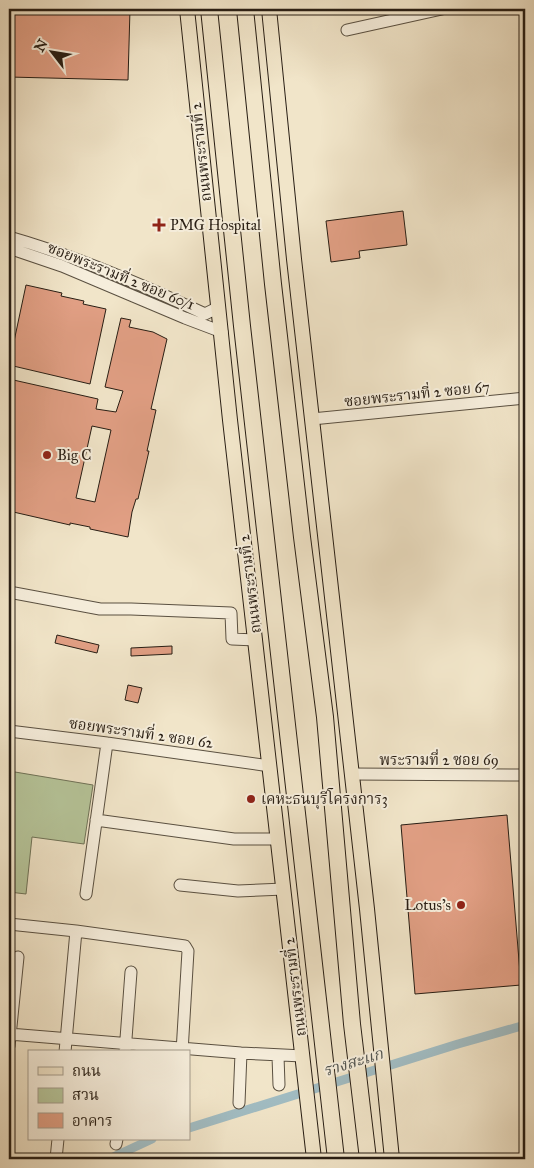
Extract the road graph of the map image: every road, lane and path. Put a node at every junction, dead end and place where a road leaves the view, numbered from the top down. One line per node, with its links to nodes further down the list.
1 (187, 9): 9 (main road, ถนนพระรามที่ 2)
2 (208, 9): 44 (highway, ถนนพระรามที่ 2)
3 (245, 9): 39 (highway)
4 (269, 9): 12 (main road)
5 (442, 9): 6 (street)
6 (347, 30)
7 (9, 238): 9 (street, ซอยพระรามที่ 2 ซอย 60/1)
8 (9, 248): 10 (street, ซอยพระรามที่ 2 ซอย 60/1)
9 (219, 308): 10 (main road, ถนนพระรามที่ 2)
10 (222, 332): 14 (main road, ถนนพระรามที่ 2)
11 (525, 398): 12 (street, ซอยพระรามที่ 2 ซอย 67)
12 (312, 419): 18 (main road)
13 (9, 592): 14 (street)
14 (256, 640): 17 (main road, ถนนพระรามที่ 2)
15 (9, 731): 16 (street, ซอยพระรามที่ 2 ซอย 62)
16 (107, 743): 17 (street, ซอยพระรามที่ 2 ซอย 62); 20 (street)
17 (270, 766): 21 (main road, ถนนพระรามที่ 2)
18 (352, 774): 19 (street, พระรามที่ 2 ซอย 69); 47 (main road)
19 (525, 775)
20 (96, 820): 21 (street); 24 (street)
21 (277, 840): 23 (main road, ถนนพระรามที่ 2)
22 (180, 885): 23 (street)
23 (284, 889): 37 (main road, ถนนพระรามที่ 2)
24 (86, 894)
25 (9, 924): 26 (street)
26 (76, 930): 30 (street); 33 (street)
27 (18, 956): 29 (street)
28 (131, 972): 31 (street)
29 (9, 1038): 30 (street)
30 (66, 1038): 31 (street); 32 (street)
31 (126, 1048): 33 (street)
32 (65, 1050)
33 (182, 1050)
34 (190, 1050): 35 (street)
35 (241, 1053): 36 (street); 40 (street)
36 (278, 1056): 37 (street); 38 (street)
37 (303, 1056): 43 (main road, ถนนพระรามที่ 2)
38 (279, 1085)
39 (361, 1094): 45 (highway); 46 (highway)
40 (239, 1103)
41 (58, 1140): 42 (street)
42 (56, 1159)
43 (314, 1159)
44 (336, 1159)
45 (368, 1159)
46 (378, 1159)
47 (392, 1159)

